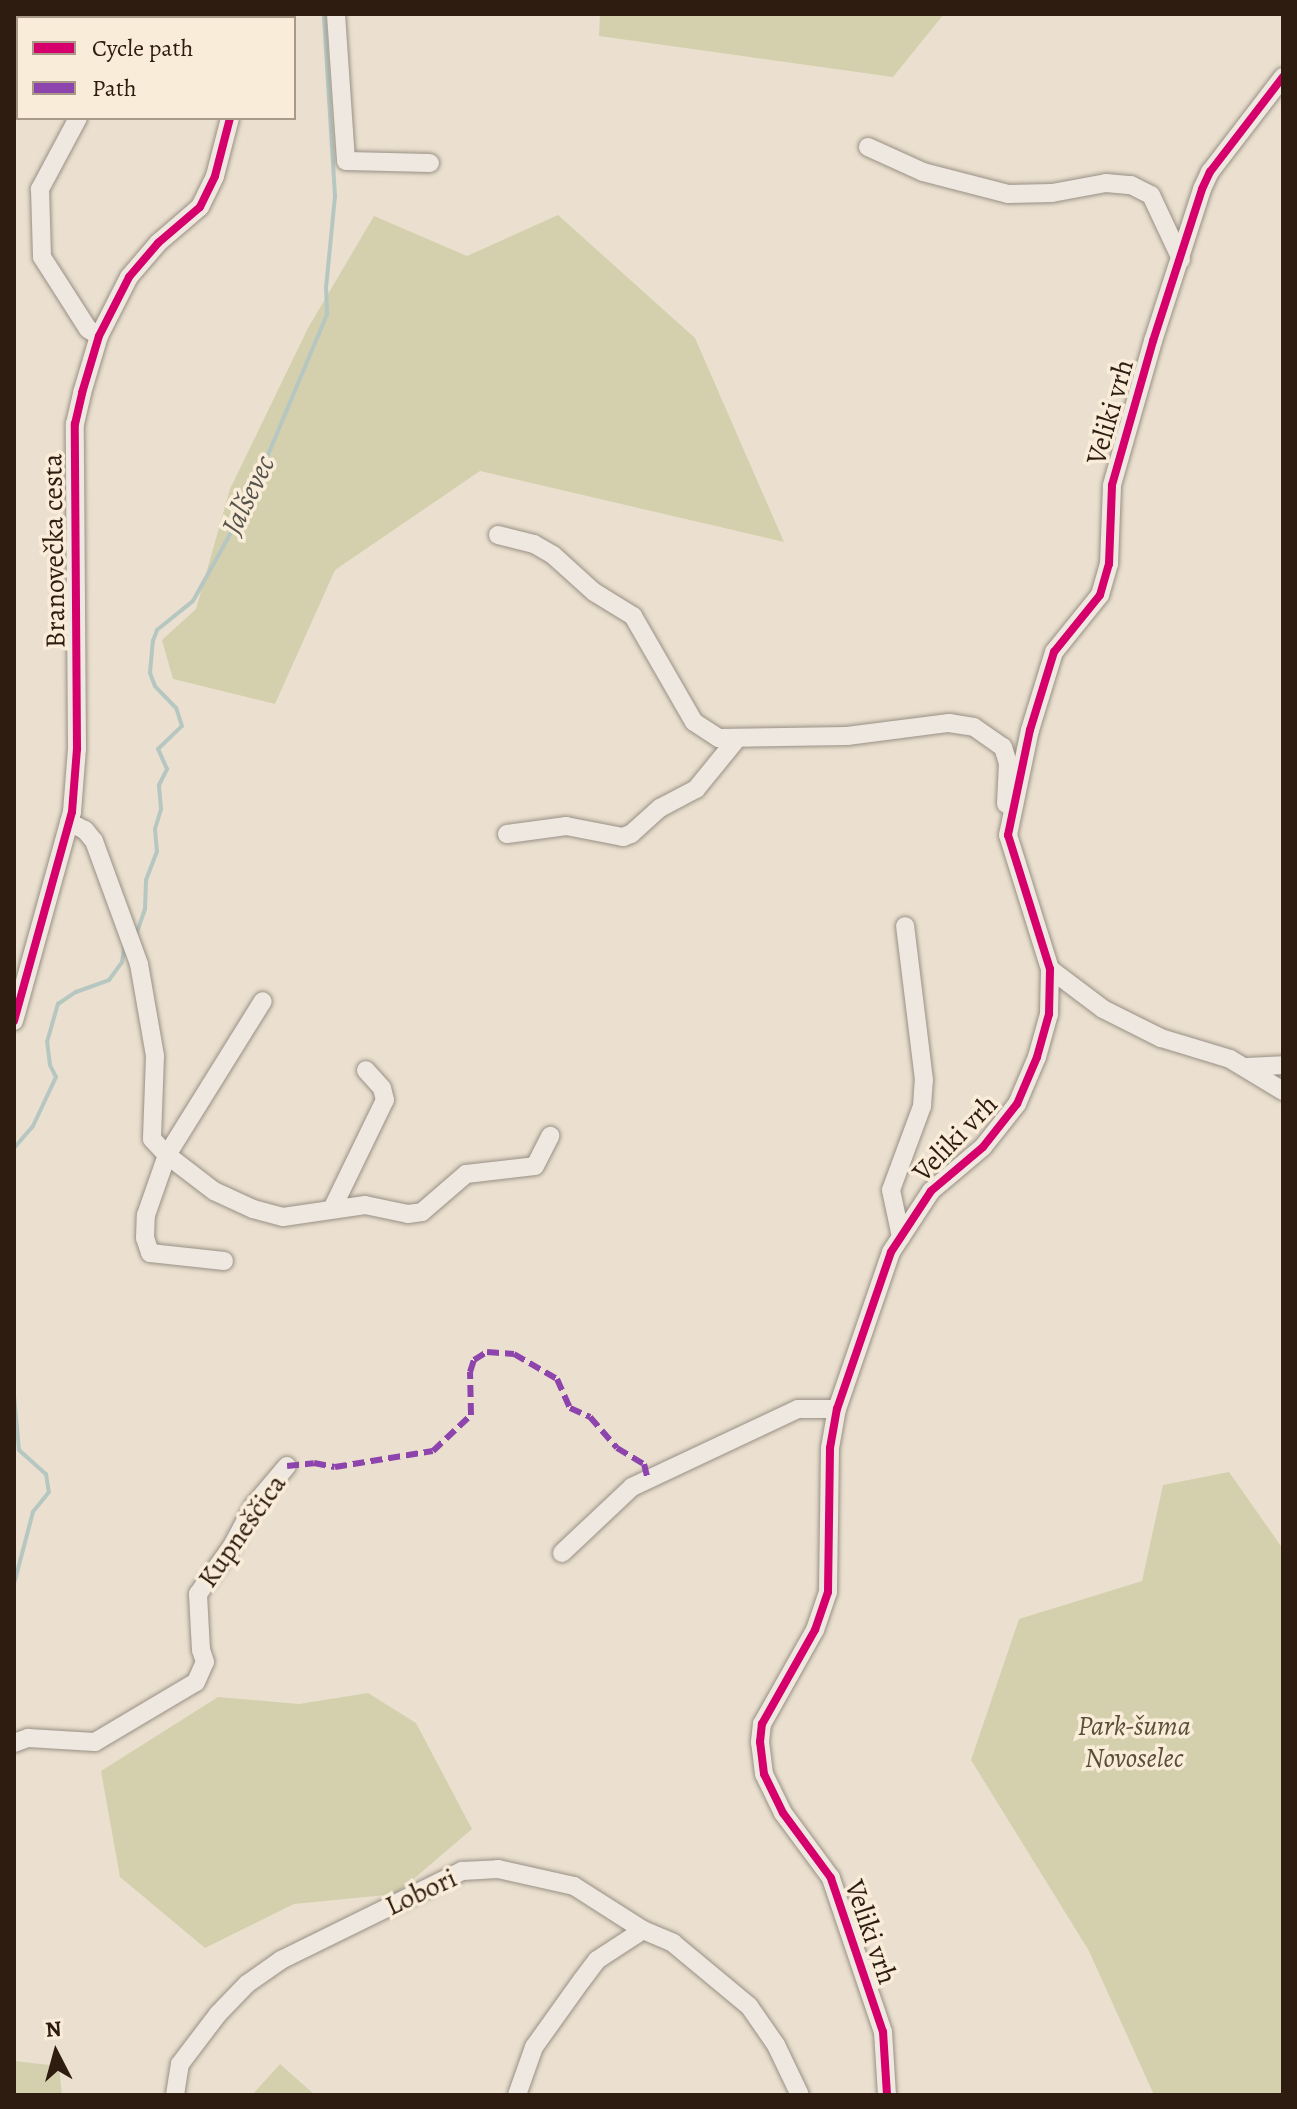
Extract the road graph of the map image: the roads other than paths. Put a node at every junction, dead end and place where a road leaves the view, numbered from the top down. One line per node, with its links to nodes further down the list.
1 (336, 14): 6 (street)
2 (1283, 77): 7 (street, Veliki vrh)
3 (77, 120): 8 (street)
4 (229, 120): 8 (street, Branovečka cesta)
5 (868, 147): 7 (street)
6 (430, 163)
7 (1181, 259): 13 (street, Veliki vrh)
8 (99, 336): 11 (street, Branovečka cesta)
9 (498, 535): 10 (street)
10 (736, 740): 12 (street); 13 (street)
11 (69, 822): 17 (street, Branovečka cesta); 23 (street)
12 (507, 834)
13 (1008, 835): 15 (street, Veliki vrh)
14 (905, 926): 25 (street)
15 (1050, 969): 19 (street); 25 (street, Veliki vrh)
16 (263, 1001): 23 (street)
17 (14, 1021)
18 (1283, 1065): 19 (street)
19 (1247, 1067): 21 (street)
20 (366, 1070): 24 (street)
21 (1283, 1091)
22 (550, 1136): 24 (street)
23 (167, 1155): 24 (street); 26 (street)
24 (332, 1209)
25 (901, 1237): 27 (street, Veliki vrh)
26 (224, 1261)
27 (837, 1409): 29 (street); 35 (street, Veliki vrh)
28 (287, 1466): 30 (street, Kupneščica)
29 (562, 1553)
30 (14, 1743)
31 (643, 1930): 32 (street, Lobori); 33 (street); 34 (street, Lobori)
32 (175, 2095)
33 (517, 2095)
34 (800, 2095)
35 (887, 2095)

